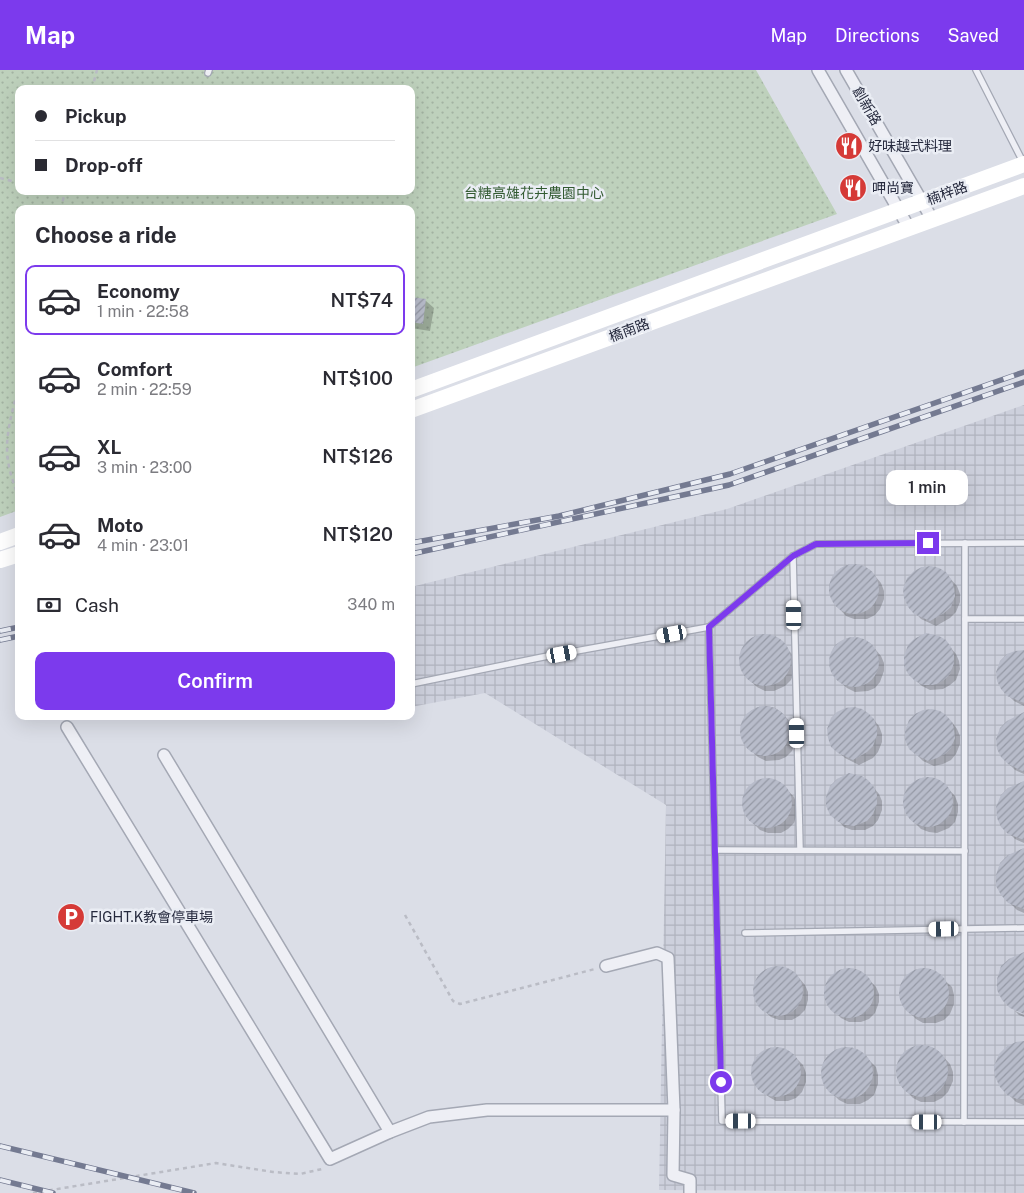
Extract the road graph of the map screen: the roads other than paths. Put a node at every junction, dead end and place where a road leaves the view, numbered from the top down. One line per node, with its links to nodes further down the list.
1 (818, 70): 7 (street, 創新路)
2 (846, 70): 6 (street, 創新路)
3 (976, 70): 4 (lane)
4 (1024, 164): 6 (street, 楠梓路)
5 (1024, 186): 8 (street, 楠梓路)
6 (922, 202): 7 (street, 楠梓路); 8 (street, 創新路)
7 (898, 210): 9 (street, 創新路); 10 (street, 楠梓路)
8 (932, 219): 9 (street, 楠梓路)
9 (908, 228): 11 (street, 楠梓路)
10 (841, 232): 12 (street, 橋南路)
11 (847, 250): 13 (street, 橋南路)
12 (415, 389)
13 (415, 409)
14 (15, 536): 15 (street)
15 (0, 542)
16 (965, 543): 17 (lane); 19 (lane); 21 (lane)
17 (1024, 543)
18 (15, 555): 20 (street)
19 (793, 556): 23 (lane); 28 (lane)
20 (0, 560)
21 (965, 619): 22 (lane); 29 (lane)
22 (1024, 619)
23 (709, 627): 24 (lane); 27 (lane)
24 (415, 683)
25 (67, 727): 37 (street)
26 (164, 755): 37 (street)
27 (715, 850): 28 (lane); 35 (lane)
28 (800, 850): 29 (lane)
29 (965, 851): 30 (lane)
30 (964, 928): 31 (lane); 32 (lane); 35 (lane)
31 (1024, 928)
32 (745, 933)
33 (606, 966): 34 (street)
34 (674, 1110): 37 (street); 38 (street)
35 (964, 1122): 36 (lane)
36 (1024, 1122)
37 (390, 1132)
38 (690, 1193)

